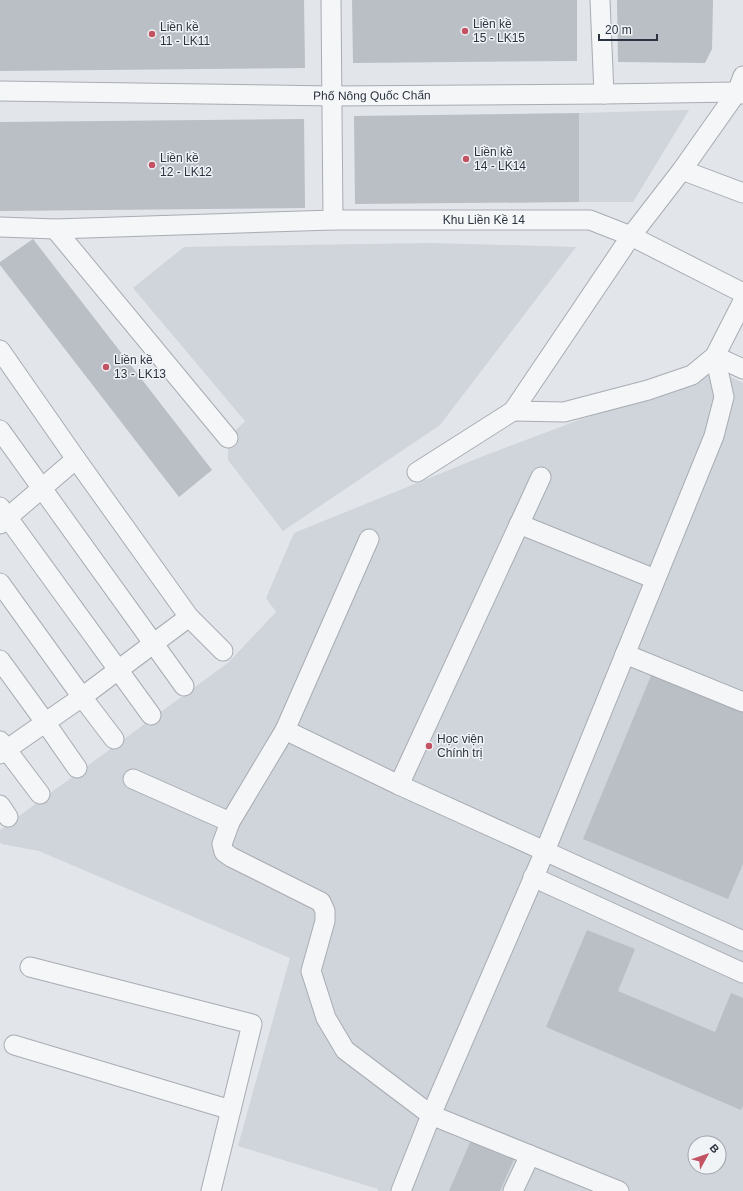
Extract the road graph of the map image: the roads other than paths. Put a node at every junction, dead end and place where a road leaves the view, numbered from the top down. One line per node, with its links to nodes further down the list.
1 (331, 0): 6 (street)
2 (600, 0): 5 (street)
3 (741, 87): 5 (street, Phố Nông Quốc Chấn); 7 (street)
4 (0, 91): 6 (street, Phố Nông Quốc Chấn)
5 (604, 94): 6 (street, Phố Nông Quốc Chấn)
6 (332, 96): 9 (street)
7 (682, 170): 8 (street); 12 (street)
8 (743, 193)
9 (333, 220): 11 (street, Khu Liền Kề 14); 12 (street, Khu Liền Kề 14)
10 (0, 227): 11 (street, Khu Liền Kề 14)
11 (55, 229): 20 (street)
12 (631, 236): 13 (street, Khu Liền Kề 14); 18 (street)
13 (743, 293)
14 (743, 301): 16 (street)
15 (0, 350): 21 (street)
16 (715, 356): 17 (street); 18 (street); 28 (street)
17 (743, 369)
18 (513, 411): 22 (street)
19 (0, 430): 24 (street)
20 (228, 438)
21 (76, 459): 24 (street); 30 (street)
22 (417, 472)
23 (541, 477): 26 (street)
24 (42, 488): 25 (street); 31 (street)
25 (3, 516): 35 (street)
26 (520, 524): 28 (street); 46 (street)
27 (368, 539): 41 (street)
28 (655, 579): 33 (street)
29 (0, 583): 37 (street)
30 (189, 617): 31 (street); 32 (street)
31 (154, 643): 35 (street); 36 (street)
32 (223, 651)
33 (625, 654): 38 (street); 49 (street)
34 (0, 660): 40 (street)
35 (119, 670): 37 (street); 39 (street)
36 (184, 686)
37 (82, 697): 40 (street); 42 (street)
38 (743, 702)
39 (151, 715)
40 (45, 722): 43 (street); 44 (street)
41 (285, 730): 46 (street); 48 (street)
42 (114, 739)
43 (2, 748): 47 (street)
44 (77, 768)
45 (133, 779): 48 (street)
46 (399, 785): 49 (street)
47 (40, 794)
48 (230, 822): 56 (street)
49 (545, 851): 50 (street); 51 (street)
50 (533, 878): 53 (street); 56 (street)
51 (743, 942)
52 (30, 967): 55 (street)
53 (743, 973)
54 (14, 1045): 55 (street)
55 (231, 1110): 58 (street)
56 (431, 1115): 57 (street); 59 (street)
57 (530, 1155): 60 (street); 61 (street)
58 (211, 1191)
59 (401, 1191)
60 (513, 1191)
61 (620, 1191)

